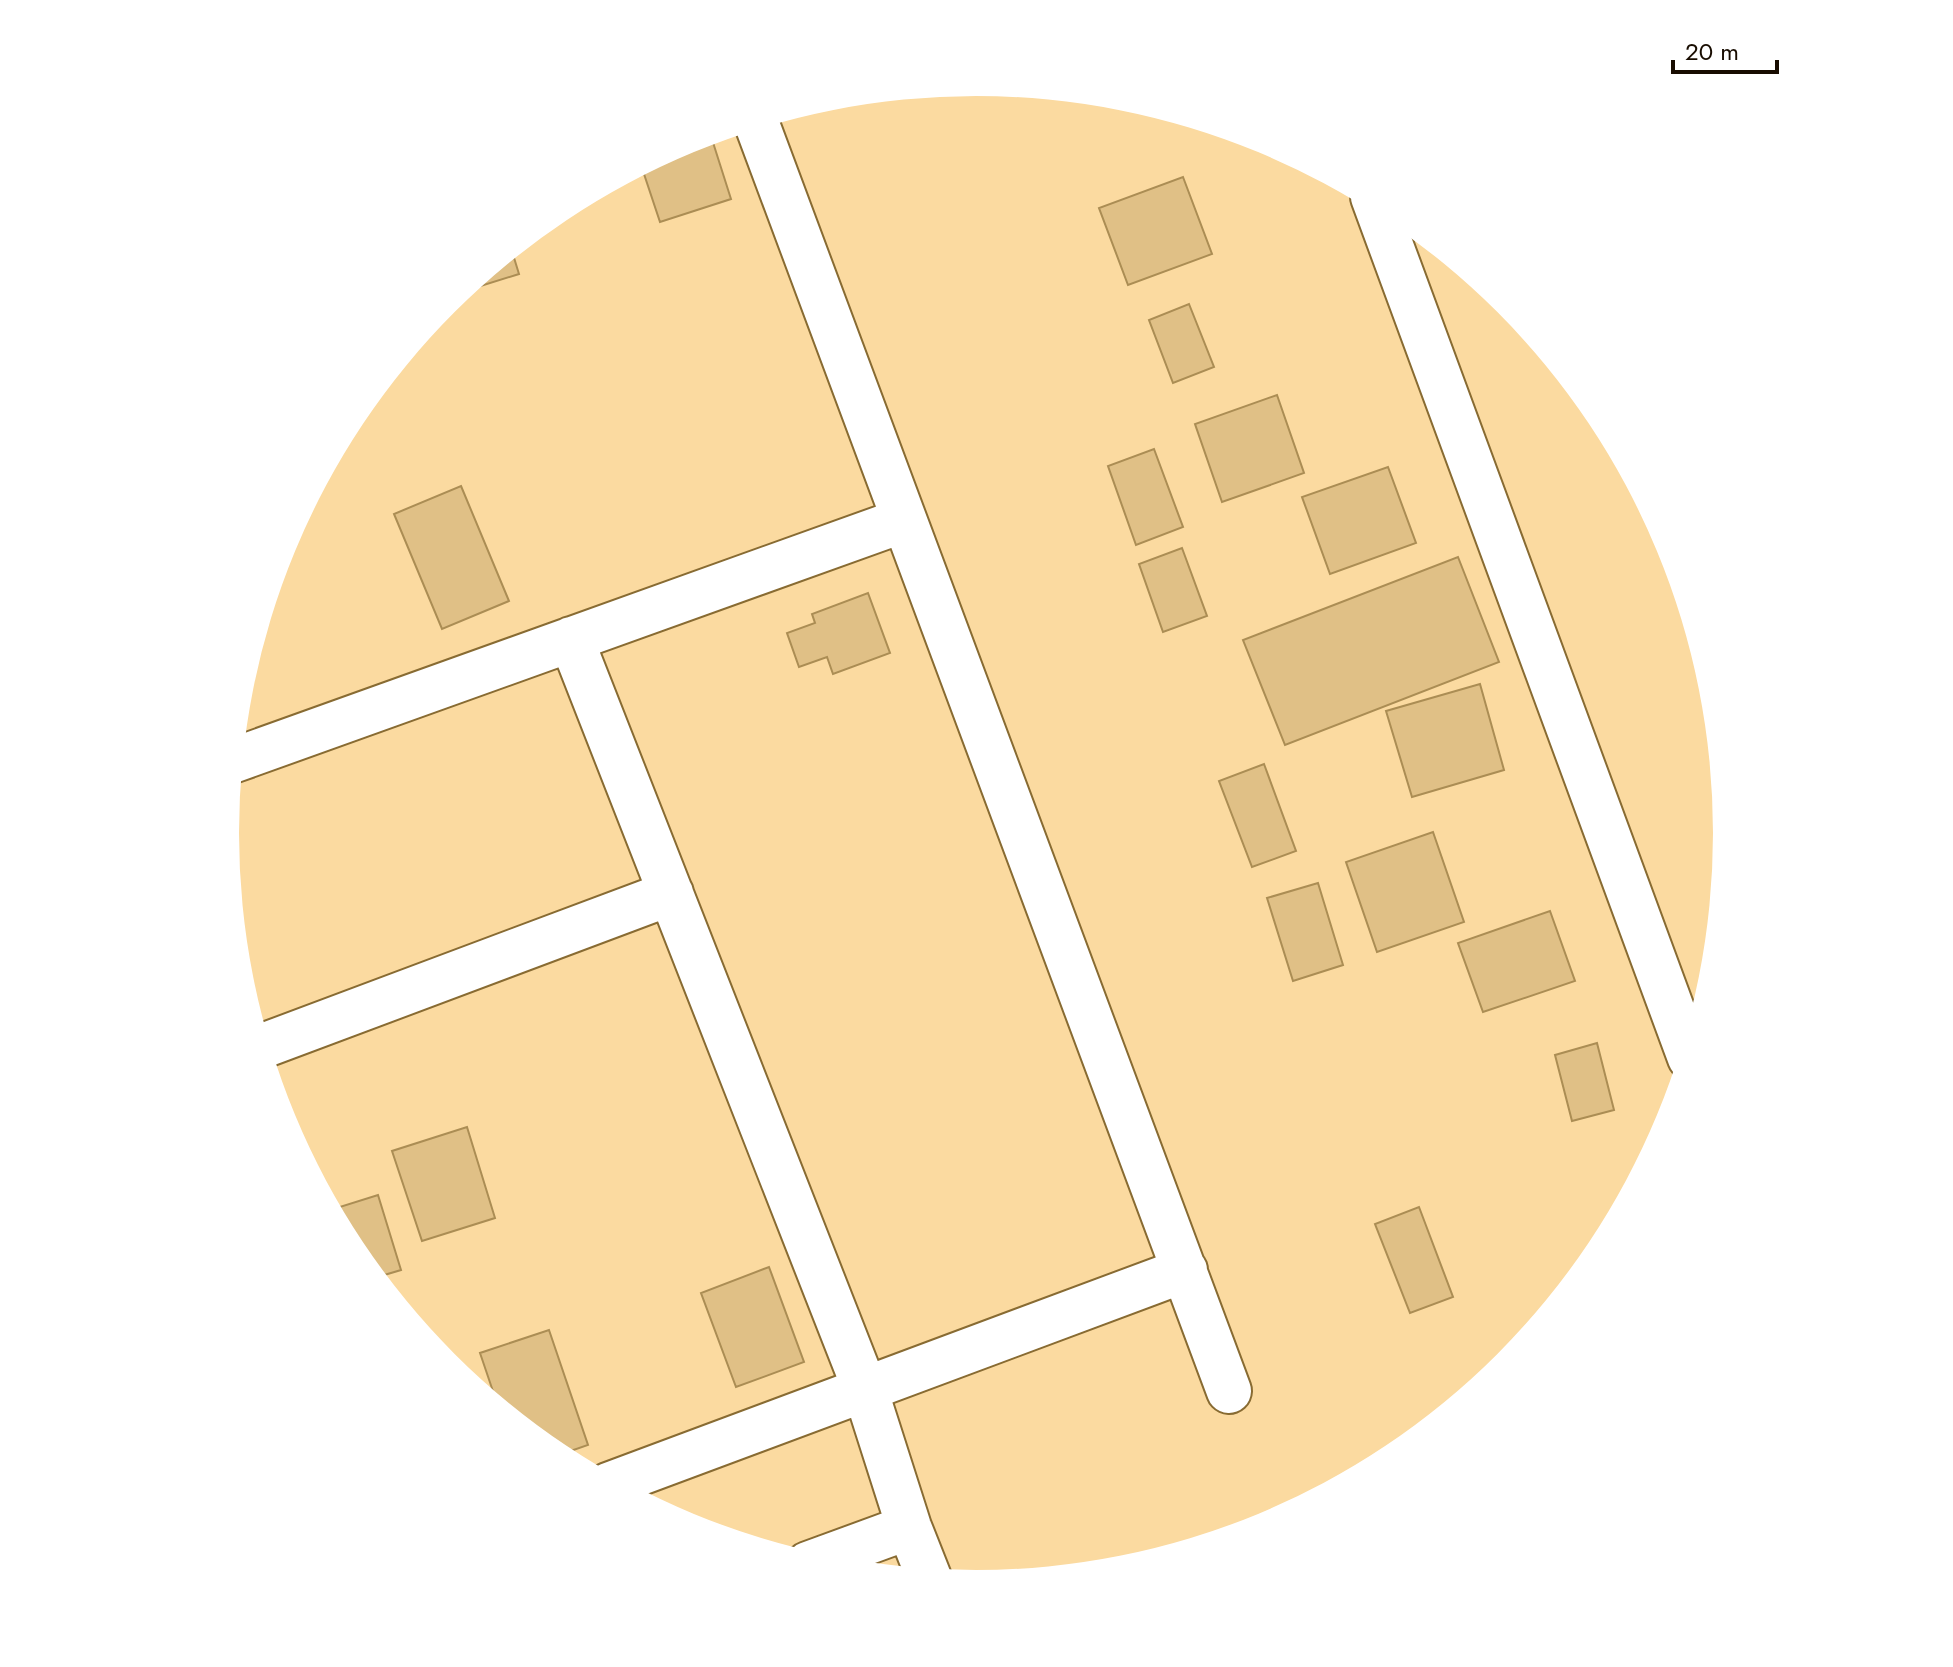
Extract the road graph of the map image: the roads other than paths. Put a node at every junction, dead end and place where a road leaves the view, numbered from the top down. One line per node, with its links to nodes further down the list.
1 (759, 129): 3 (street)
2 (1380, 216): 7 (street)
3 (904, 520): 4 (street); 9 (street)
4 (571, 639): 5 (street); 6 (street)
5 (243, 757)
6 (671, 893): 8 (street); 10 (street)
7 (1684, 1041)
8 (270, 1043)
9 (1185, 1270): 10 (street); 11 (street)
10 (865, 1389): 12 (street); 13 (street)
11 (1229, 1391)
12 (622, 1480)
13 (909, 1527): 14 (street); 15 (street)
14 (829, 1556)
15 (926, 1569)

